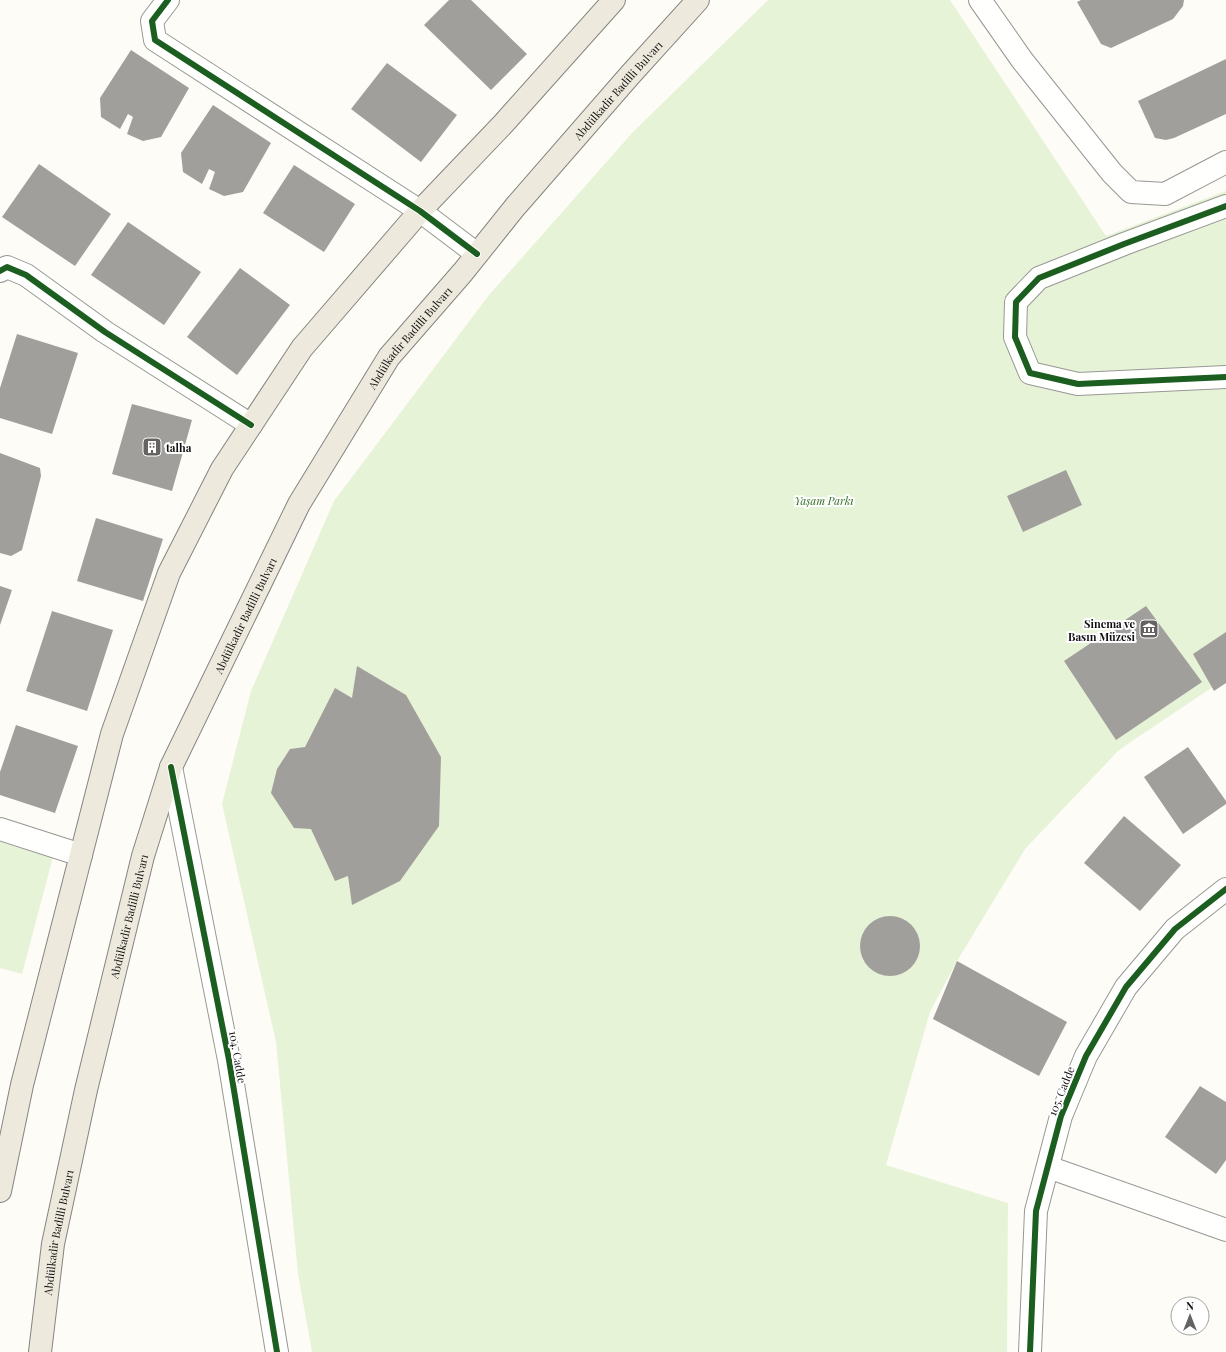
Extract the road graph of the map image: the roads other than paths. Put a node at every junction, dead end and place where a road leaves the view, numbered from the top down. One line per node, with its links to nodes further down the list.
1 (168, 0): 7 (street)
2 (614, 0): 7 (main road)
3 (698, 0): 8 (main road, Abdülkadir Badilli Bulvarı)
4 (980, 0): 5 (street)
5 (1226, 162)
6 (1226, 206): 10 (street)
7 (420, 211): 8 (street); 11 (main road)
8 (477, 254): 12 (main road, Abdülkadir Badilli Bulvarı)
9 (0, 271): 11 (street)
10 (1226, 377)
11 (251, 425): 14 (main road)
12 (170, 767): 19 (main road, Abdülkadir Badilli Bulvarı); 20 (street, 104. Cadde)
13 (0, 829): 14 (street)
14 (81, 855): 17 (main road)
15 (1226, 889): 16 (street, 105. Cadde)
16 (1048, 1166): 18 (street); 21 (street, 105. Cadde)
17 (0, 1191)
18 (1226, 1230)
19 (40, 1352)
20 (277, 1352)
21 (1030, 1352)

